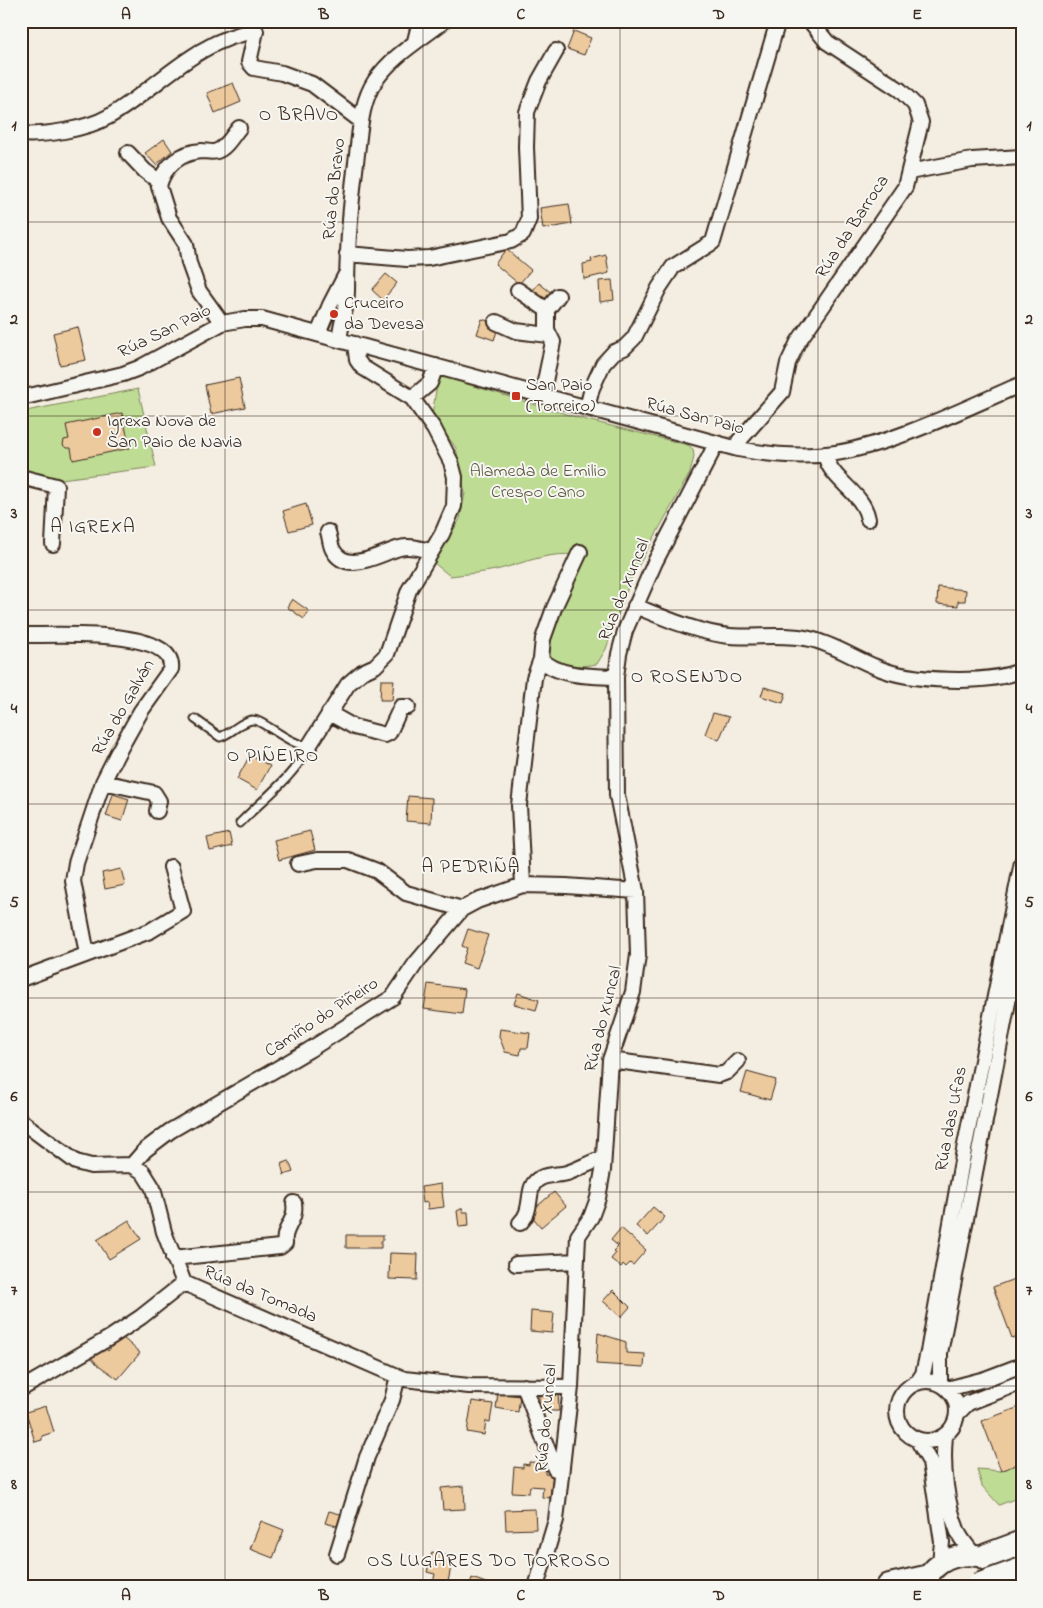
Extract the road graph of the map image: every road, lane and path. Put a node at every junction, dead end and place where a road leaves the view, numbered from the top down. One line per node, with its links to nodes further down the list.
1 (420, 21): 5 (street)
2 (444, 21): 5 (street, Rúa do Bravo)
3 (778, 21): 30 (street)
4 (810, 21): 12 (street, Rúa da Barroca)
5 (415, 41): 7 (street, Rúa do Bravo)
6 (556, 51): 14 (street)
7 (362, 121): 9 (street); 14 (street, Rúa do Bravo)
8 (238, 128): 13 (street)
9 (21, 134)
10 (128, 153): 13 (street)
11 (1022, 157): 12 (street)
12 (909, 172): 32 (street, Rúa da Barroca)
13 (160, 182): 20 (street)
14 (347, 254): 15 (street, Rúa do Bravo)
15 (346, 276): 21 (street, Rúa do Bravo); 23 (street, Rúa do Bravo)
16 (518, 290): 18 (street)
17 (558, 296): 18 (street)
18 (547, 310): 22 (street)
19 (496, 322): 22 (street)
20 (222, 323): 21 (street, Rúa San Paio); 28 (street, Rúa San Paio)
21 (318, 334): 23 (street, Rúa San Paio)
22 (548, 335): 27 (street)
23 (339, 340): 24 (street, Rúa San Paio)
24 (355, 344): 25 (street, Rúa San Paio); 29 (street)
25 (436, 366): 27 (street, Rúa San Paio); 29 (street)
26 (1022, 384): 33 (street, Rúa San Paio)
27 (542, 396): 30 (street, Rúa San Paio)
28 (21, 398)
29 (412, 398): 38 (street)
30 (587, 408): 31 (street, Rúa San Paio)
31 (714, 443): 32 (street, Rúa San Paio); 40 (street, Rúa do Xuncal)
32 (738, 449): 33 (street, Rúa San Paio)
33 (825, 454): 35 (street)
34 (21, 477): 37 (street)
35 (868, 519)
36 (328, 532): 38 (street)
37 (53, 544)
38 (431, 551): 46 (street)
39 (580, 552): 42 (street)
40 (636, 606): 43 (street); 44 (street, Rúa do Xuncal)
41 (21, 635): 49 (street, Rúa do Galván)
42 (541, 659): 44 (street); 55 (street)
43 (1019, 674)
44 (616, 677): 56 (street, Rúa do Xuncal)
45 (408, 707): 46 (street)
46 (329, 713): 48 (street)
47 (194, 719): 48 (lane)
48 (309, 746): 51 (lane)
49 (103, 782): 50 (street); 59 (street, Rúa do Galván)
50 (157, 811)
51 (240, 823)
52 (1022, 862): 75 (street, Rúa das Ufas)
53 (298, 864): 57 (street)
54 (171, 867): 59 (street)
55 (524, 885): 56 (street, Camiño do Piñeiro); 57 (street, Camiño do Piñeiro)
56 (636, 891): 61 (street, Rúa do Xuncal)
57 (462, 909): 65 (street, Camiño do Piñeiro)
58 (1022, 930): 77 (street, Rúa das Ufas)
59 (87, 954): 60 (street)
60 (21, 979)
61 (610, 1060): 62 (street); 64 (street, Rúa do Xuncal)
62 (738, 1061)
63 (21, 1121): 65 (street)
64 (603, 1158): 67 (street); 69 (street, Rúa do Xuncal)
65 (132, 1165): 68 (street, Rúa da Tomada)
66 (294, 1203): 68 (street)
67 (520, 1223)
68 (173, 1258): 71 (street, Rúa da Tomada)
69 (576, 1261): 70 (street); 78 (street, Rúa do Xuncal)
70 (516, 1264)
71 (184, 1283): 73 (street, Rúa da Tomada); 79 (street)
72 (1022, 1365): 77 (street)
73 (398, 1376): 76 (street, Rúa da Tomada); 85 (street)
74 (1022, 1382): 80 (street)
75 (917, 1383): 77 (street); 82 (street, Rúa das Ufas)
76 (524, 1386): 78 (street, Rúa da Tomada); 83 (street)
77 (944, 1386): 80 (street, Rúa das Ufas)
78 (571, 1387): 89 (street, Rúa do Xuncal)
79 (21, 1390)
80 (957, 1414): 81 (street)
81 (945, 1436): 82 (street); 86 (street)
82 (916, 1439): 88 (street, Rúa das Ufas)
83 (555, 1469)
84 (1022, 1544): 86 (highway)
85 (337, 1554)
86 (980, 1556): 88 (main road); 92 (main road)
87 (1022, 1571): 91 (highway, bridge)
88 (929, 1576): 90 (highway)
89 (536, 1587)
90 (890, 1587)
91 (978, 1587)
92 (1018, 1587)

